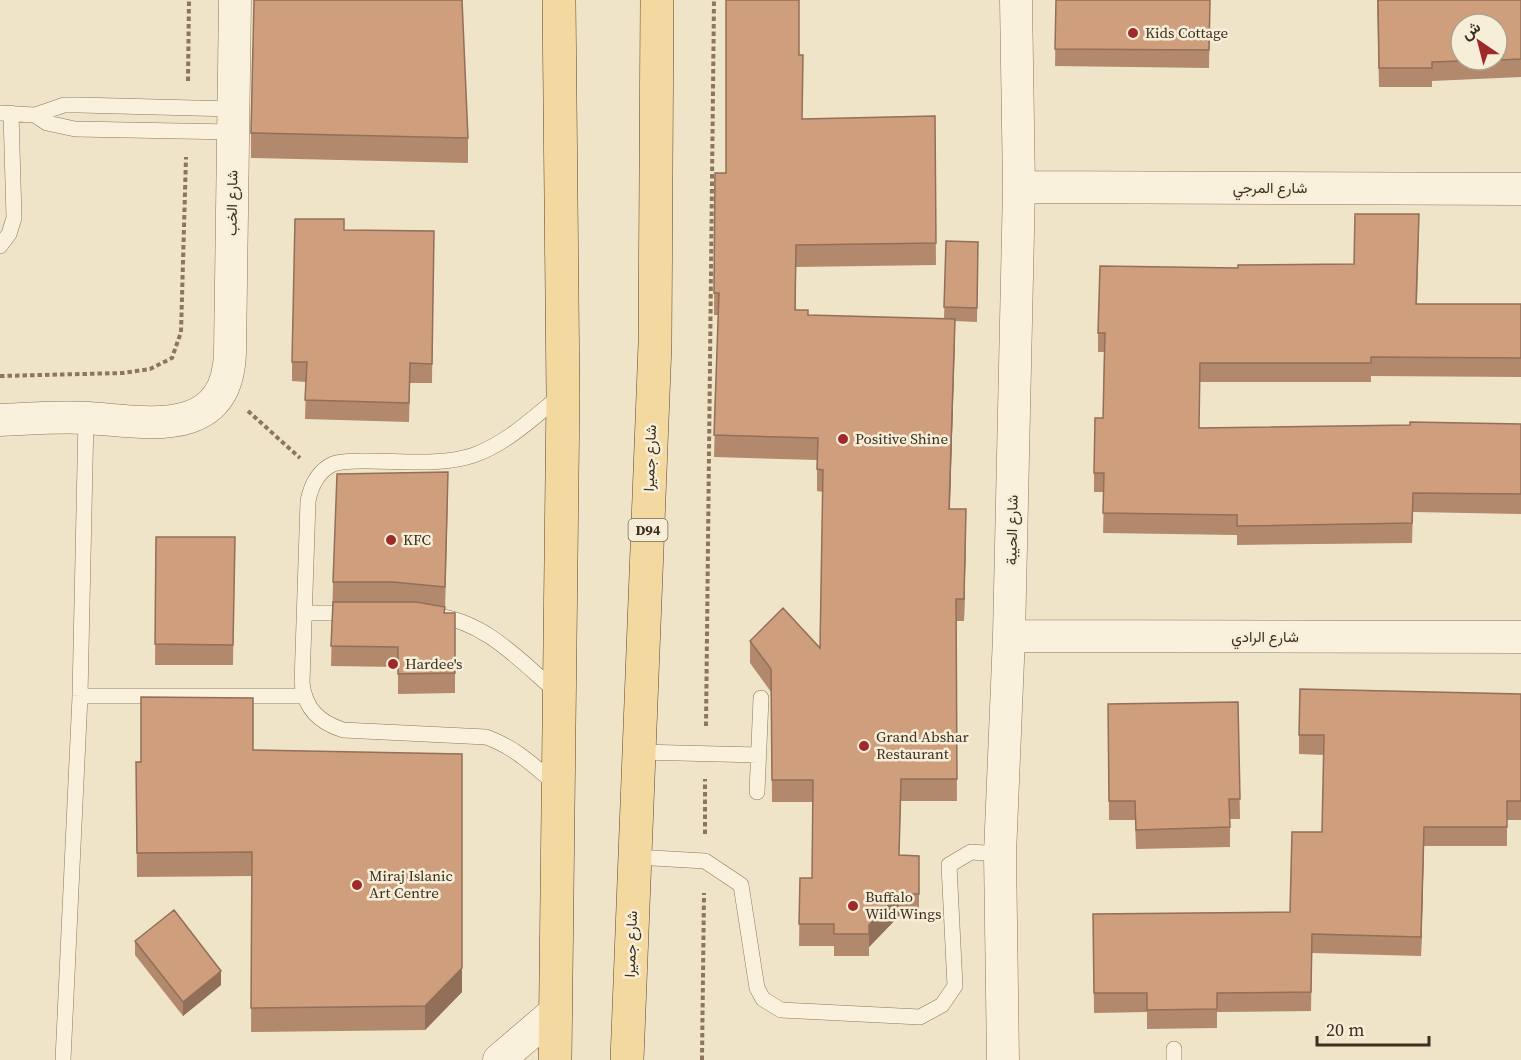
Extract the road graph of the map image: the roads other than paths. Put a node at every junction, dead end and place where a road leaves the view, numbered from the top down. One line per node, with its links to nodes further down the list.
1 (235, 0): 7 (street, شارع الخب)
2 (657, 0): 24 (main road, شارع جميرا / D94)
3 (1016, 0): 9 (street, شارع الحيبة)
4 (558, 3): 12 (main road)
5 (6, 113): 6 (lane); 8 (lane)
6 (35, 115): 7 (lane); 7 (lane)
7 (233, 120): 13 (street, شارع الخب)
8 (7, 166): 11 (lane)
9 (1019, 187): 10 (street, شارع المرجي); 18 (street, شارع الحيبة)
10 (1521, 189)
11 (0, 246)
12 (563, 394): 15 (lane); 20 (main road)
13 (86, 418): 14 (street); 21 (lane)
14 (0, 420)
15 (304, 613): 16 (lane); 22 (lane)
16 (362, 614)
17 (420, 614): 20 (lane)
18 (1009, 636): 19 (street, شارع الرادي); 28 (street, شارع الحيبة)
19 (1521, 638)
20 (560, 695): 26 (main road)
21 (80, 696): 22 (lane); 31 (lane)
22 (303, 696): 26 (lane)
23 (761, 698): 25 (lane)
24 (639, 752): 25 (lane); 29 (main road, شارع جميرا / D94)
25 (759, 755): 27 (lane)
26 (558, 787): 30 (main road)
27 (757, 792)
28 (1000, 854): 29 (lane); 35 (street, شارع الحيبة)
29 (635, 857): 34 (main road, شارع جميرا / D94)
30 (555, 1012): 32 (street); 33 (main road)
31 (63, 1060)
32 (499, 1060)
33 (555, 1060)
34 (627, 1060)
35 (1003, 1060)

